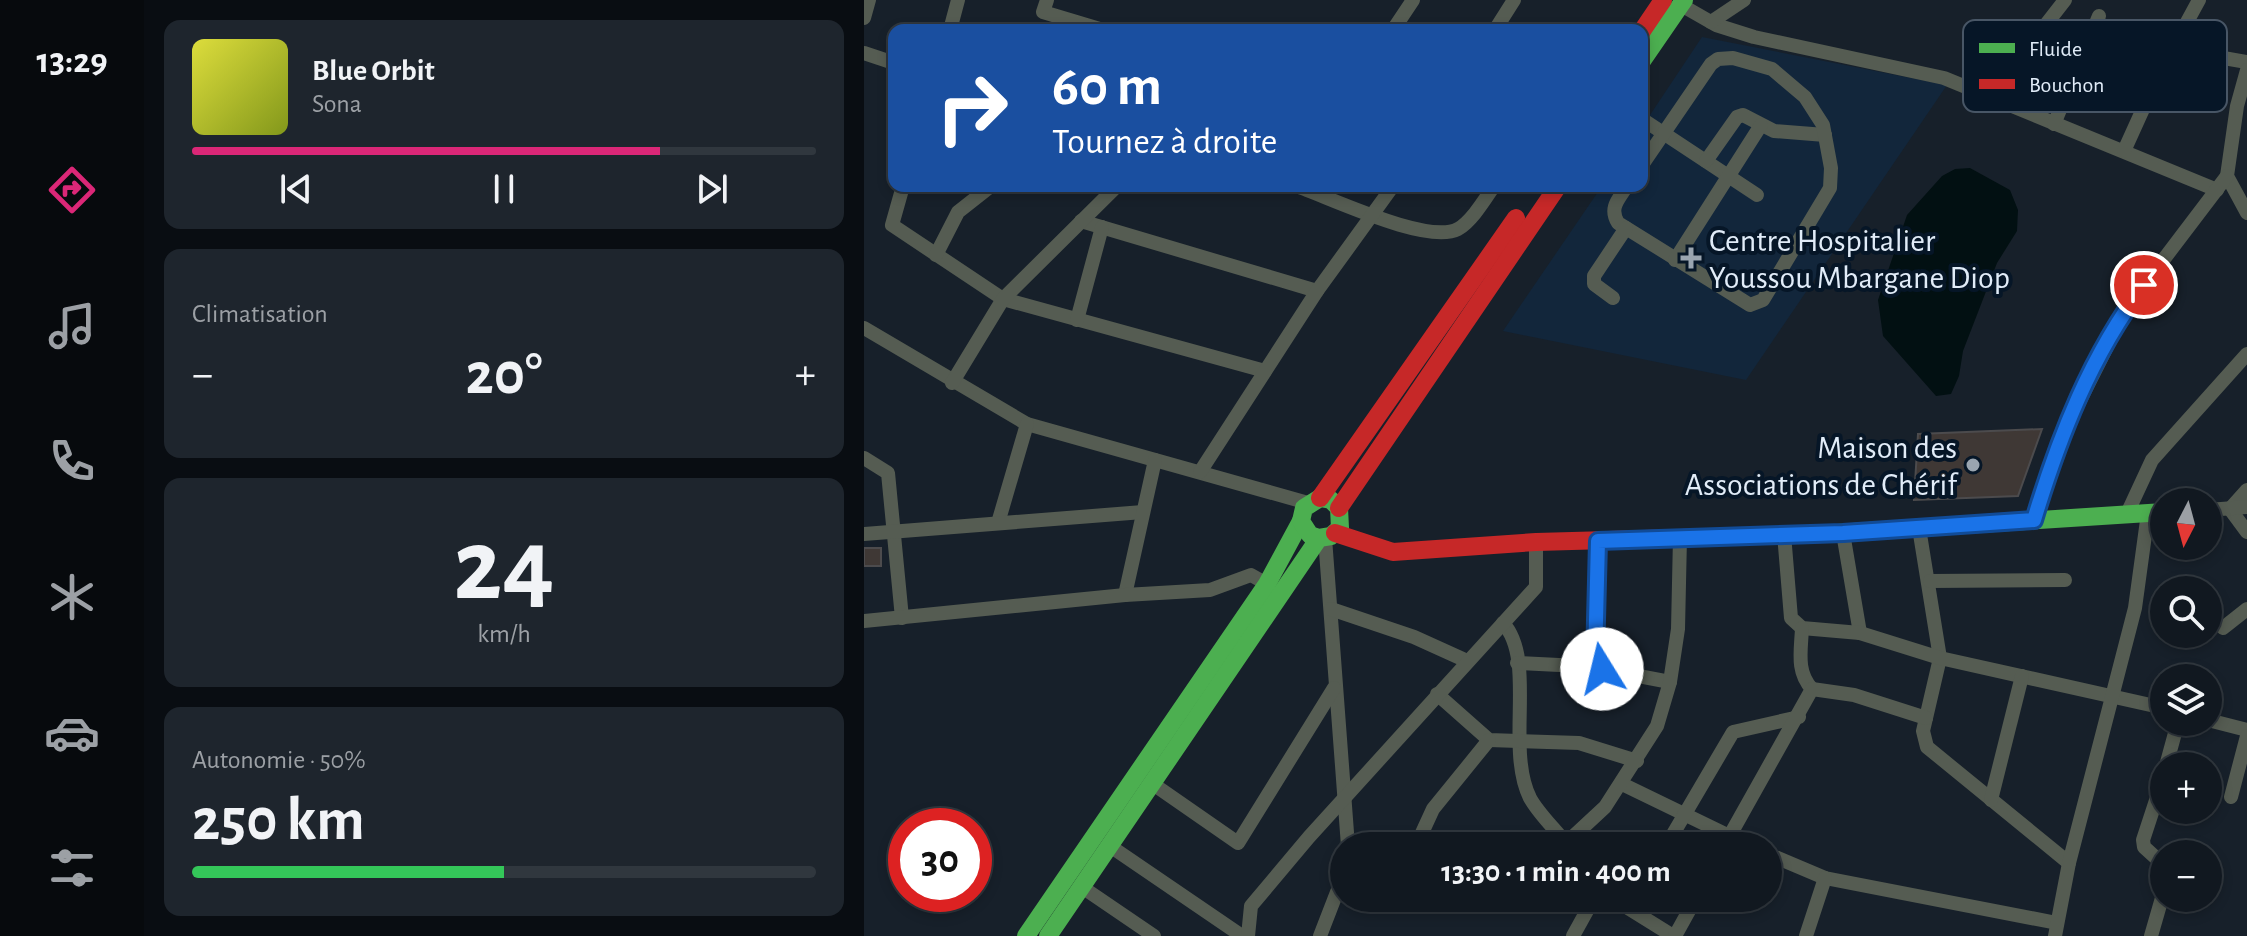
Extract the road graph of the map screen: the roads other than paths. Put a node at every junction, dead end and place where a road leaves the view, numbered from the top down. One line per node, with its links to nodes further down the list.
1 (869, 0): 11 (street)
2 (958, 0): 16 (street)
3 (1047, 0): 17 (street)
4 (1413, 0): 18 (street)
5 (1514, 0): 19 (street)
6 (1744, 0): 15 (street)
7 (2065, 0): 12 (street)
8 (2199, 0): 14 (street)
9 (1676, 2): 15 (street); 20 (main road); 21 (main road)
10 (2099, 16): 13 (street)
11 (864, 18)
12 (2049, 20)
13 (2097, 20)
14 (2188, 20)
15 (1711, 22): 27 (street)
16 (952, 24)
17 (1083, 24)
18 (1397, 24)
19 (1499, 24)
20 (1648, 26)
21 (1648, 51)
22 (864, 53): 24 (street)
23 (2227, 59): 25 (street)
24 (888, 61)
25 (2247, 62)
26 (2247, 70): 28 (street)
27 (1963, 87)
28 (2242, 109): 41 (street)
29 (2022, 112): 33 (street)
30 (2059, 112): 33 (street)
31 (2142, 112): 37 (street)
32 (1648, 123): 35 (street)
33 (2054, 124): 37 (street)
34 (1761, 125): 36 (street); 39 (street); 40 (street)
35 (1664, 133): 36 (street); 38 (street); 39 (street)
36 (1825, 135): 59 (street)
37 (2124, 151): 42 (street)
38 (1648, 156)
39 (1706, 161): 40 (street)
40 (1728, 176): 52 (street); 59 (street)
41 (2227, 176): 42 (street); 53 (street)
42 (2217, 190): 81 (street)
43 (901, 192): 58 (street)
44 (983, 192): 58 (street)
45 (1111, 192): 55 (street)
46 (1313, 192): 54 (street)
47 (1389, 192): 54 (street)
48 (1489, 192): 54 (street)
49 (1534, 192): 73 (main road)
50 (1554, 192): 75 (main road)
51 (1623, 192): 57 (street)
52 (1757, 195)
53 (2247, 213)
54 (1374, 214): 60 (street)
55 (1081, 221): 56 (street); 62 (street)
56 (1102, 227): 60 (street); 63 (street)
57 (1626, 228): 59 (street); 61 (street)
58 (936, 255): 62 (street)
59 (1675, 260)
60 (1317, 291): 66 (street)
61 (1613, 298)
62 (1003, 299): 63 (street); 67 (street)
63 (1077, 320): 66 (street)
64 (864, 328): 67 (street)
65 (2247, 354): 80 (street)
66 (1265, 371): 71 (street)
67 (952, 383): 68 (street)
68 (1027, 424): 70 (street); 83 (street)
69 (864, 458): 85 (street)
70 (1155, 460): 71 (street); 78 (street)
71 (1200, 472): 73 (street)
72 (2247, 490): 77 (street)
73 (1314, 500): 75 (main road); 82 (main road)
74 (2247, 507): 77 (street)
75 (1339, 508): 90 (main road)
76 (2222, 509): 77 (street)
77 (2230, 509): 86 (street)
78 (1143, 512): 83 (street); 98 (street)
79 (2150, 514): 80 (main road)
80 (2126, 516): 81 (main road)
81 (2034, 520): 84 (main road)
82 (1301, 521): 90 (main road); 97 (main road)
83 (998, 523): 85 (street)
84 (1919, 528): 87 (main road); 96 (street)
85 (893, 532): 88 (street); 101 (street)
86 (2247, 532)
87 (1843, 533): 89 (main road); 106 (street)
88 (864, 534)
89 (1784, 534): 91 (main road); 104 (street)
90 (1326, 536): 94 (main road); 99 (street); 126 (main road)
91 (1680, 537): 93 (main road); 112 (street)
92 (2150, 540): 116 (street)
93 (1598, 541): 94 (main road); 110 (street)
94 (1536, 542): 103 (street)
95 (2065, 580): 96 (street)
96 (1930, 581): 107 (street)
97 (1267, 584): 98 (street); 152 (main road)
98 (1125, 595): 101 (street)
99 (1331, 609): 108 (street); 113 (street)
100 (2247, 609): 105 (street)
101 (902, 618): 102 (street)
102 (864, 621)
103 (1503, 623): 108 (street); 109 (street)
104 (1802, 628): 106 (street); 114 (street)
105 (2223, 628)
106 (1860, 633): 107 (street)
107 (1940, 658): 111 (street); 119 (street)
108 (1467, 661): 115 (street)
109 (1517, 663): 110 (street); 123 (street)
110 (1599, 667): 112 (street)
111 (2022, 676): 116 (street); 129 (street)
112 (1670, 682): 125 (street)
113 (1334, 688): 126 (street); 130 (street)
114 (1812, 689): 118 (street); 119 (street)
115 (1437, 694): 124 (street); 130 (street)
116 (2115, 696): 117 (street); 143 (street)
117 (2150, 705)
118 (1799, 717): 131 (street); 139 (street)
119 (1926, 718): 129 (street)
120 (2222, 724): 121 (street)
121 (2247, 730)
122 (2247, 736): 128 (street)
123 (1517, 739): 124 (street); 125 (street); 135 (street)
124 (1489, 740): 134 (street)
125 (1637, 761): 127 (street)
126 (1153, 784): 140 (main road)
127 (1622, 784): 131 (street); 136 (street)
128 (2231, 797)
129 (1991, 800): 143 (street)
130 (1343, 803): 133 (street); 155 (street)
131 (1684, 816): 137 (street); 138 (street)
132 (2150, 819): 141 (street)
133 (1346, 832)
134 (1422, 832)
135 (1555, 832)
136 (1578, 832)
137 (1674, 832)
138 (1710, 832)
139 (1733, 832)
140 (1110, 846): 145 (main road); 155 (street)
141 (2150, 852)
142 (1782, 860): 144 (street)
143 (2069, 863): 151 (street)
144 (1825, 878): 151 (street); 159 (street)
145 (1082, 887): 153 (main road); 154 (street)
146 (1330, 910): 156 (street)
147 (1586, 912): 157 (street)
148 (1643, 912): 158 (street)
149 (1688, 912): 158 (street)
150 (2158, 912): 160 (street)
151 (2056, 929)
152 (1026, 936)
153 (1048, 936)
154 (1154, 936)
155 (1245, 936)
156 (1320, 936)
157 (1573, 936)
158 (1674, 936)
159 (1806, 936)
160 (2151, 936)

